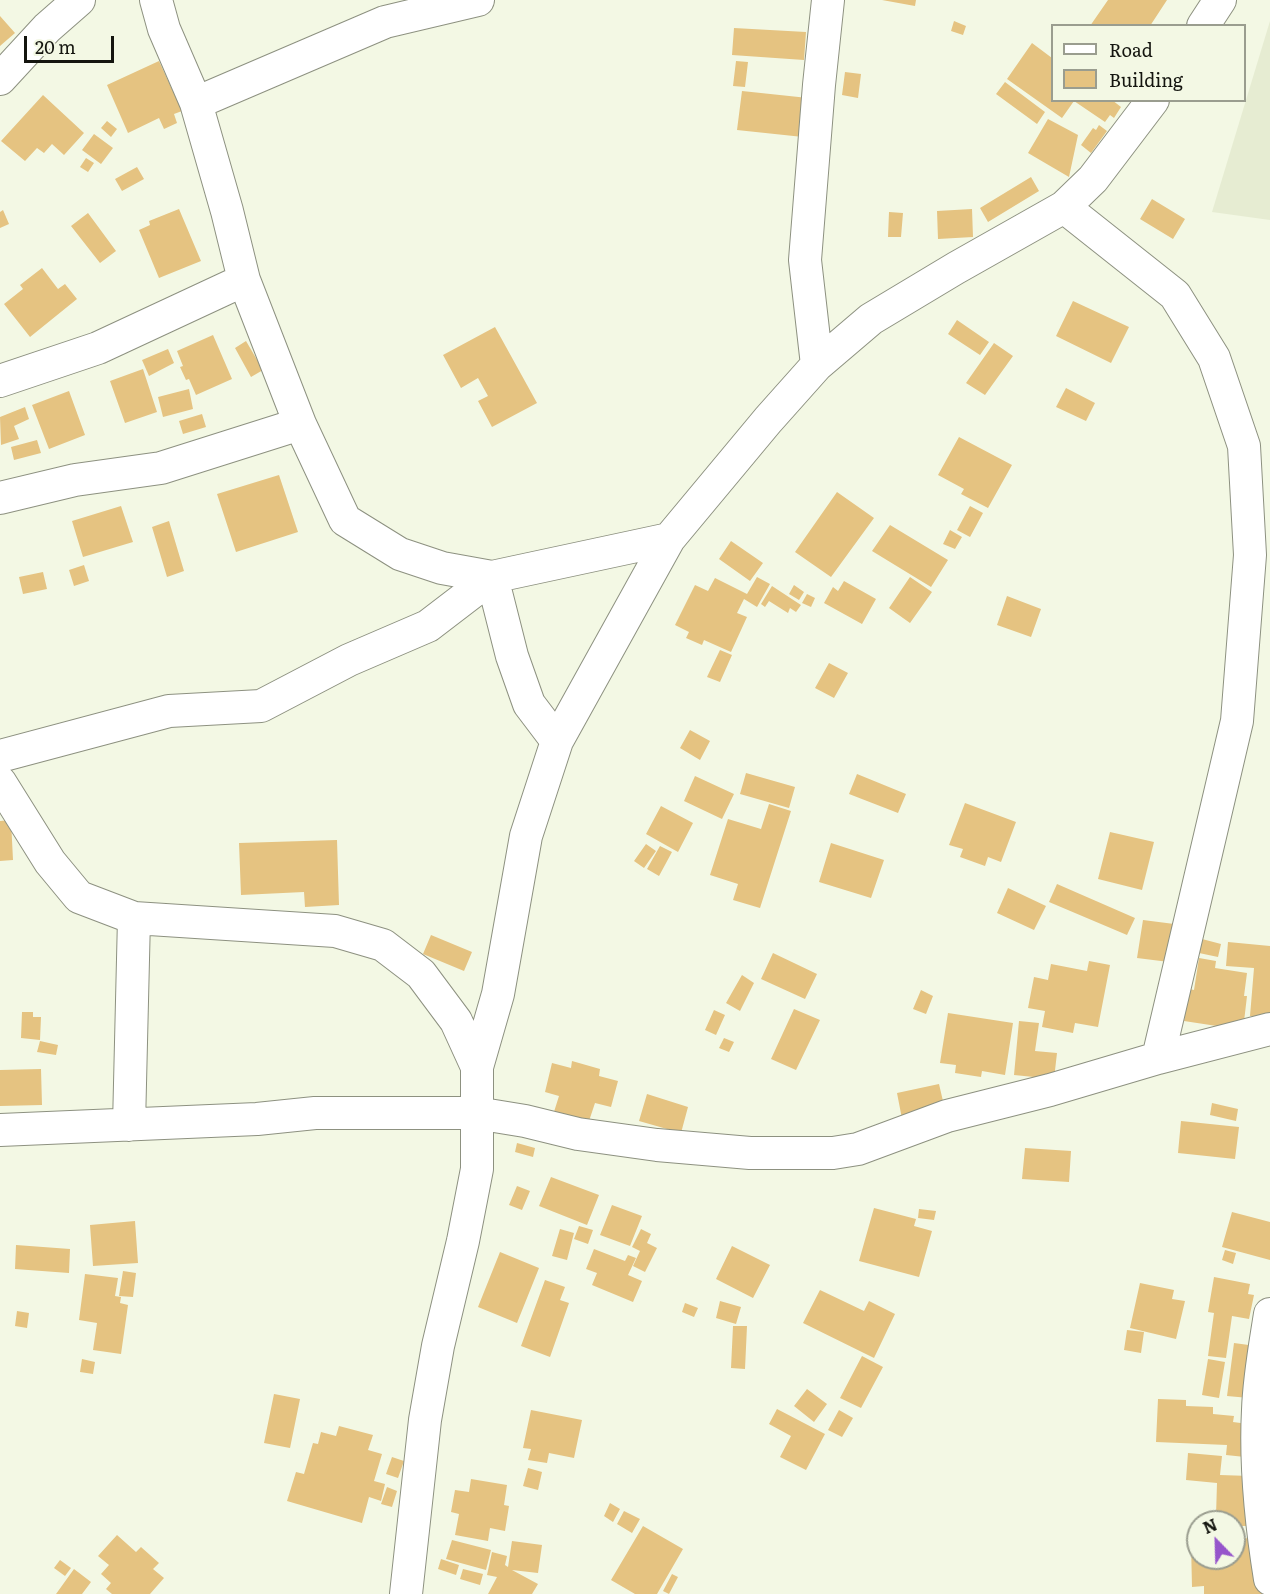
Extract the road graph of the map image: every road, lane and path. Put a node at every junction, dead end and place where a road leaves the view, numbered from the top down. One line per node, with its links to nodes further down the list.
1 (79, 0): 7 (street)
2 (156, 0): 9 (street)
3 (478, 0): 9 (street)
4 (828, 0): 12 (street)
5 (1220, 0): 6 (street)
6 (1204, 24)
7 (0, 79)
8 (1151, 102): 10 (street)
9 (196, 103): 11 (street)
10 (1064, 207): 12 (street); 23 (street)
11 (244, 280): 13 (street); 14 (street)
12 (817, 365): 16 (street)
13 (0, 381)
14 (300, 424): 15 (street); 17 (street)
15 (0, 498)
16 (669, 539): 17 (street); 18 (street)
17 (492, 577): 18 (street); 19 (street)
18 (557, 741): 24 (street)
19 (0, 756)
20 (0, 782): 21 (street)
21 (134, 918): 24 (street); 26 (street)
22 (1270, 1029): 23 (street)
23 (1158, 1058): 25 (street)
24 (477, 1067): 25 (street)
25 (476, 1113): 26 (street); 31 (street)
26 (129, 1125): 27 (street)
27 (0, 1130)
28 (1270, 1314): 29 (street)
29 (1266, 1375): 30 (street)
30 (1270, 1579)
31 (406, 1594)

